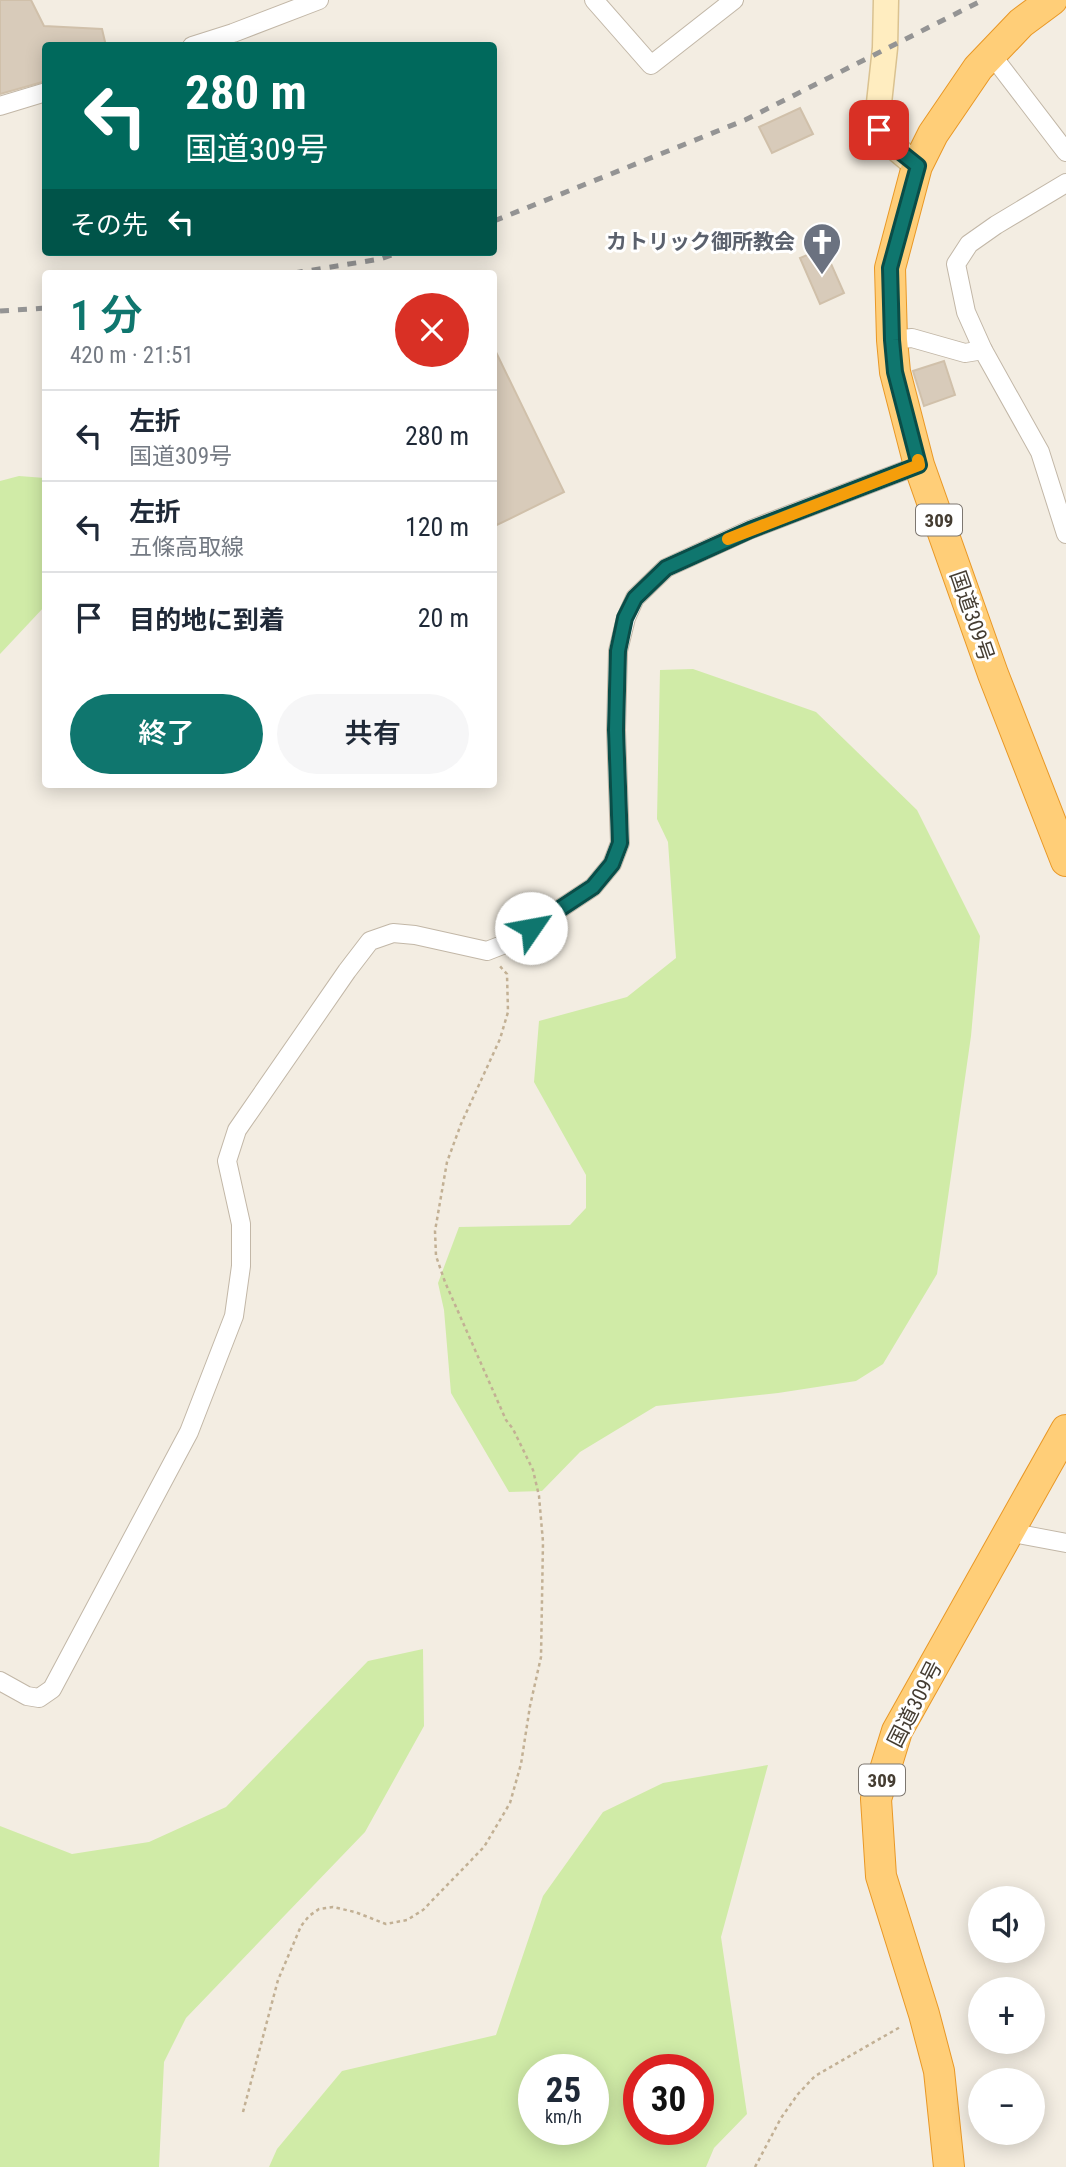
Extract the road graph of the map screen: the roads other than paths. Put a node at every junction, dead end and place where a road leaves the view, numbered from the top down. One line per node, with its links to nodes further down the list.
1 (319, 0): 6 (street)
2 (594, 0): 3 (street)
3 (734, 0)
4 (1052, 0): 7 (highway, 国道309号 / 309)
5 (890, 4): 11 (main road)
6 (205, 42)
7 (991, 54): 10 (street); 11 (highway, 国道309号 / 309)
8 (42, 93): 9 (street)
9 (0, 106)
10 (1066, 152)
11 (918, 166): 13 (highway, 国道309号 / 309)
12 (1066, 183): 14 (street)
13 (892, 340): 14 (street); 15 (highway, 国道309号 / 309)
14 (983, 350): 16 (street)
15 (919, 465): 17 (highway, 国道309号 / 309); 21 (street)
16 (1066, 534)
17 (1066, 862)
18 (1066, 1430): 19 (highway, 国道309号 / 309)
19 (1008, 1532): 20 (street); 22 (highway, 国道309号 / 309)
20 (1066, 1543)
21 (0, 1681)
22 (949, 2167)

